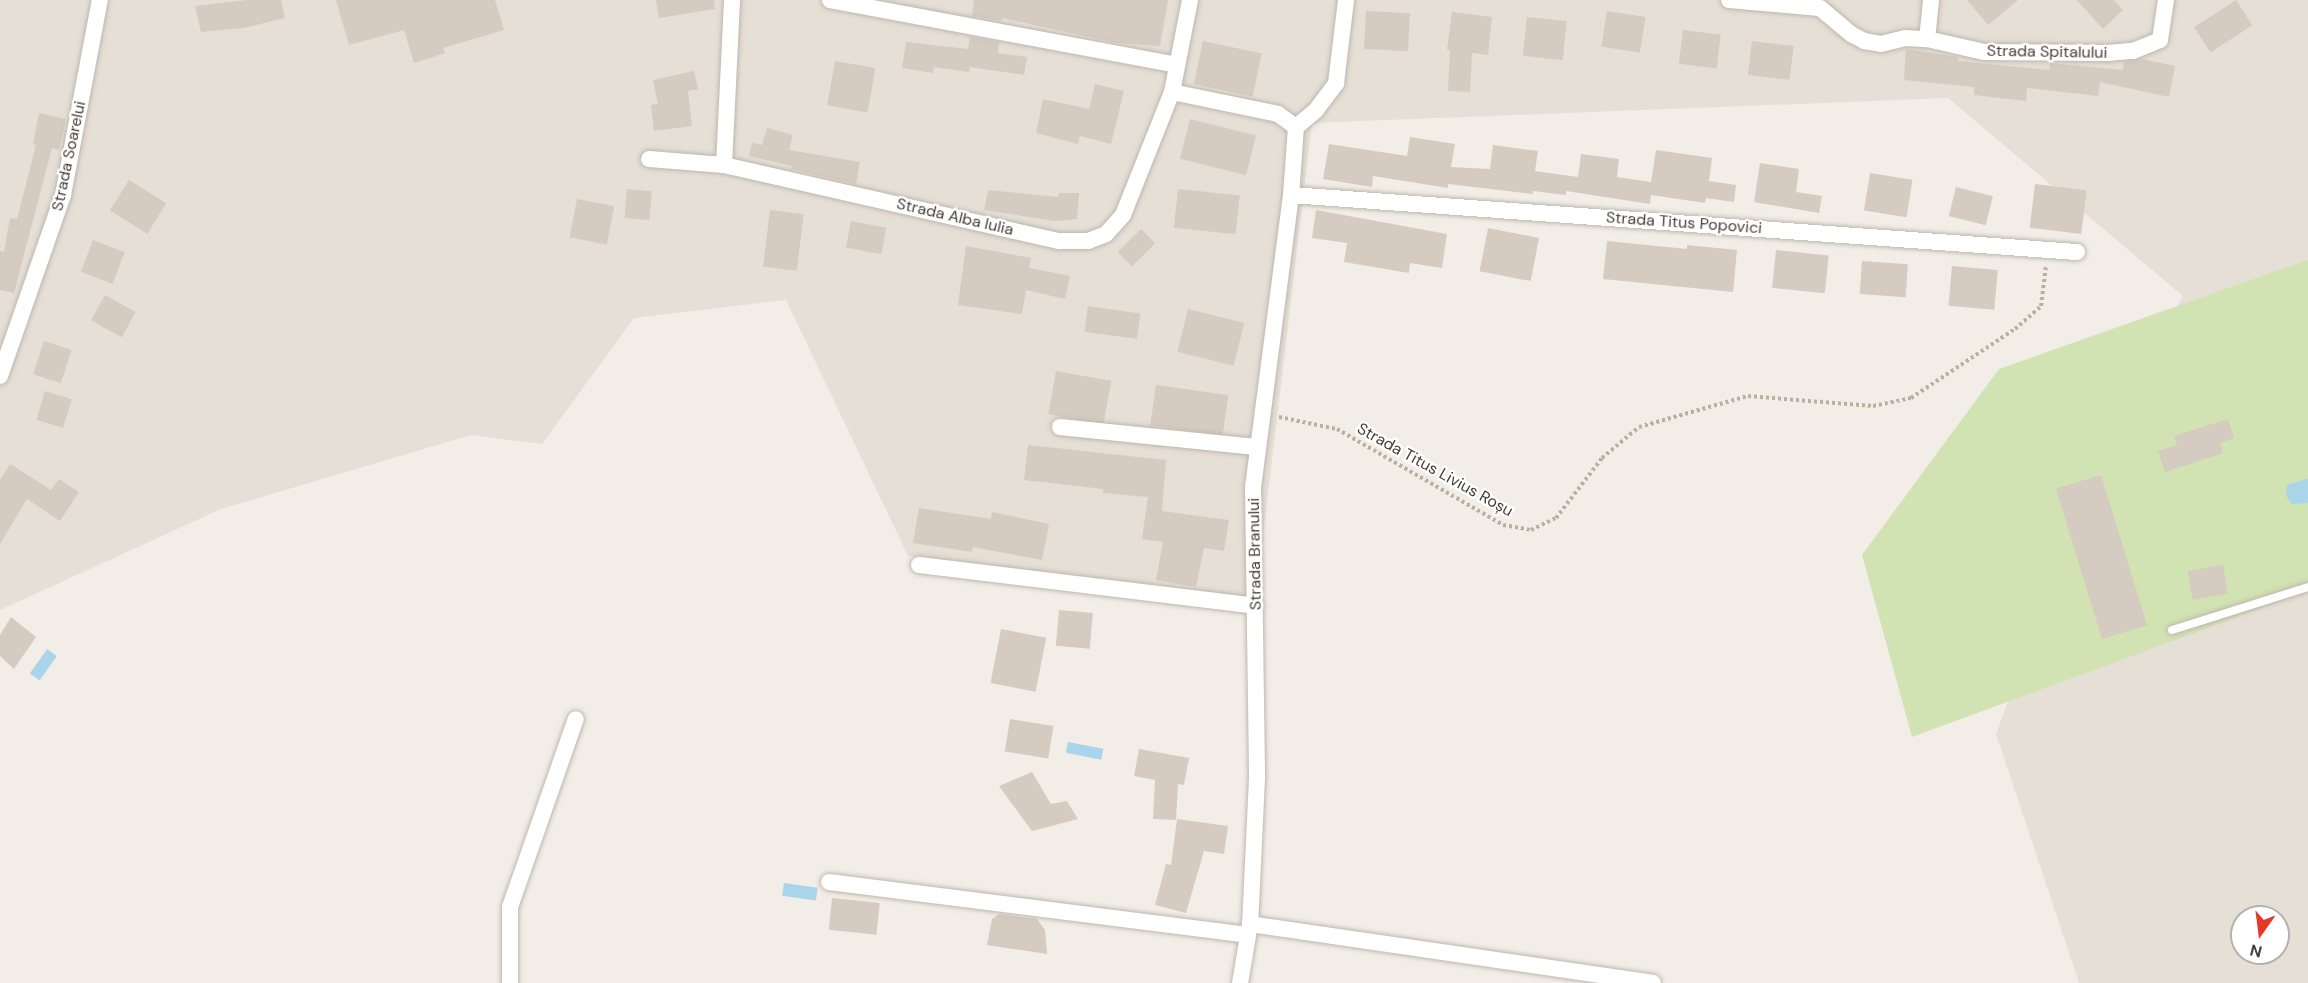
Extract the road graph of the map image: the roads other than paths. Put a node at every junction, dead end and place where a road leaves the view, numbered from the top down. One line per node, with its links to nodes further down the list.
1 (100, 0): 17 (street, Strada Soarelui)
2 (732, 0): 14 (street)
3 (830, 0): 10 (street)
4 (1190, 0): 10 (street)
5 (1346, 0): 12 (street)
6 (1729, 0): 9 (street, Strada Spitalului)
7 (1931, 0): 9 (street)
8 (2166, 0): 9 (street, Strada Spitalului)
9 (1927, 39)
10 (1177, 64): 11 (street)
11 (1172, 92): 12 (street); 14 (street, Strada Alba Iulia)
12 (1296, 127): 15 (street, Strada Branului)
13 (649, 159): 14 (street, Strada Alba Iulia)
14 (723, 165)
15 (1291, 195): 16 (street, Strada Titus Popovici); 19 (street, Strada Branului)
16 (2077, 252)
17 (0, 376)
18 (1060, 427): 19 (street)
19 (1258, 447): 22 (street, Strada Branului)
20 (919, 565): 22 (street)
21 (2308, 587): 23 (lane)
22 (1256, 606): 26 (street, Strada Branului)
23 (2172, 630)
24 (576, 719): 27 (street)
25 (830, 882): 26 (street)
26 (1249, 930): 28 (street, Strada Branului); 29 (street)
27 (510, 983)
28 (1240, 983)
29 (1653, 983)

